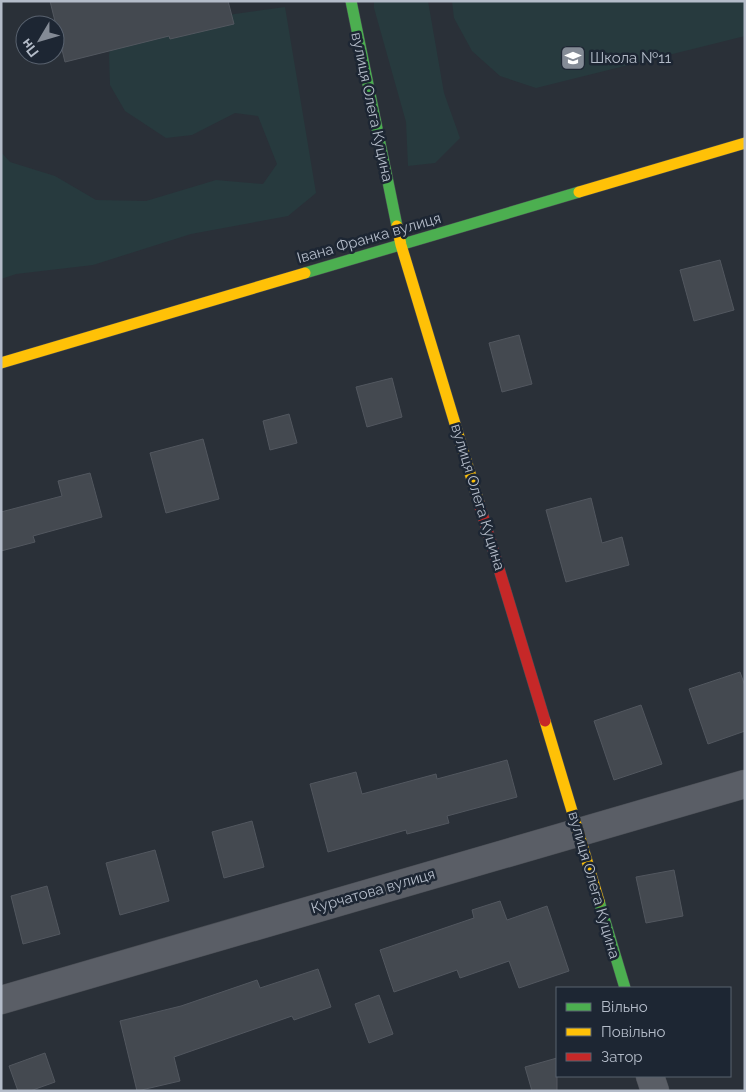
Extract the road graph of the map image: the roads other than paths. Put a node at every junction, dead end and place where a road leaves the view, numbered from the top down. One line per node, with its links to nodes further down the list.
1 (350, 1): 3 (street, вулиця Олега Куцина)
2 (745, 143): 3 (street, Івана Франка вулиця)
3 (401, 245): 4 (street, Івана Франка вулиця); 6 (street, вулиця Олега Куцина)
4 (1, 363)
5 (745, 784): 6 (street, Курчатова вулиця)
6 (579, 831): 7 (street, вулиця Олега Куцина); 8 (street, Курчатова вулиця)
7 (625, 987)
8 (1, 1000)
9 (650, 1077): 10 (street)
10 (655, 1091)

